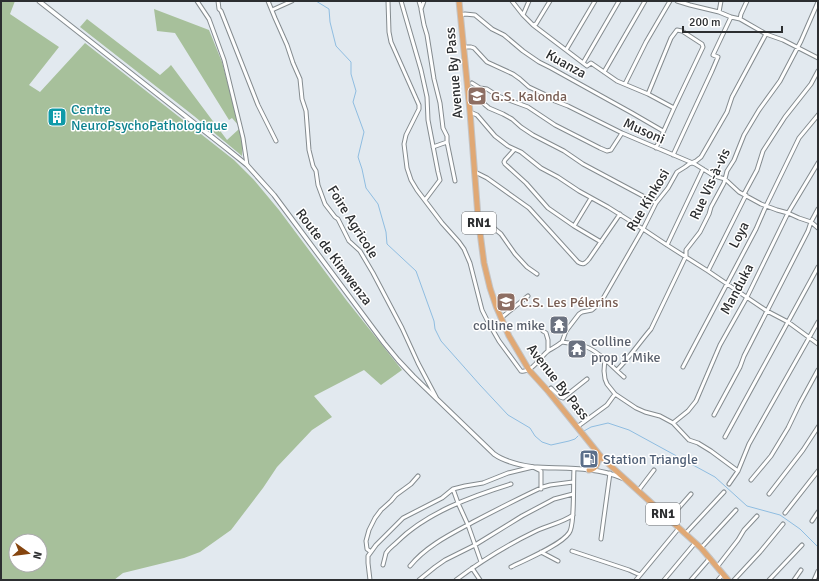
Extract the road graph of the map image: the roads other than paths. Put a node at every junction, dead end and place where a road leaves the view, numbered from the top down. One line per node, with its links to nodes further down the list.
1 (39, 1): 56 (street, Route de Kimwenza)
2 (197, 1): 56 (street)
3 (218, 1): 48 (street)
4 (268, 1): 24 (street, Foire Agricole)
5 (292, 1): 24 (street)
6 (388, 1): 63 (street)
7 (401, 1): 50 (street)
8 (419, 1): 23 (street)
9 (424, 1): 23 (street)
10 (459, 1): 26 (highway, Avenue By Pass / RN1)
11 (512, 1): 27 (street)
12 (529, 1): 27 (street)
13 (550, 1): 30 (street)
14 (595, 1): 34 (street)
15 (618, 1): 36 (street)
16 (645, 1): 38 (street)
17 (670, 1): 40 (street)
18 (678, 1): 22 (street)
19 (721, 1): 25 (street)
20 (747, 1): 29 (street)
21 (818, 2): 33 (street, Rue Vis-à-vis)
22 (690, 3): 25 (street)
23 (421, 9): 49 (street)
24 (272, 10): 101 (street, Foire Agricole)
25 (719, 12): 28 (street)
26 (460, 15): 32 (highway, Avenue By Pass / RN1); 46 (street, Kuanza)
27 (523, 16): 30 (street)
28 (731, 17): 29 (street); 53 (street)
29 (740, 19): 31 (street)
30 (533, 26): 34 (street)
31 (766, 34): 33 (street); 55 (street, Rue Kinkosi)
32 (464, 47): 42 (highway, Avenue By Pass / RN1); 47 (street, Musoni)
33 (798, 47): 35 (street); 59 (street, Rue Vis-à-vis)
34 (566, 50): 36 (street)
35 (818, 58)
36 (583, 63): 38 (street)
37 (818, 71): 61 (street)
38 (604, 72): 40 (street)
39 (472, 83): 47 (street)
40 (625, 84): 41 (street)
41 (648, 94): 43 (street); 43 (street)
42 (468, 97): 44 (highway, Avenue By Pass / RN1); 64 (street)
43 (674, 108): 46 (street)
44 (470, 112): 52 (street); 58 (highway, Avenue By Pass / RN1)
45 (818, 115): 65 (street, Loya)
46 (663, 131): 51 (street)
47 (622, 134): 51 (street, Musoni)
48 (276, 141)
49 (447, 142): 50 (street); 60 (street)
50 (433, 147): 63 (street)
51 (656, 148): 53 (street, Musoni)
52 (514, 150): 62 (street); 71 (street)
53 (673, 155): 55 (street, Musoni)
54 (818, 162): 67 (street, Manduka)
55 (692, 163): 57 (street, Musoni); 64 (street, Rue Kinkosi)
56 (247, 165): 101 (street, Route de Kimwenza)
57 (703, 169): 59 (street, Musoni); 75 (street)
58 (475, 172): 69 (highway, Avenue By Pass / RN1); 74 (street)
59 (725, 179): 61 (street, Musoni); 76 (street, Rue Vis-à-vis)
60 (455, 181)
61 (745, 195): 65 (street, Musoni); 78 (street)
62 (591, 198): 68 (street); 71 (street)
63 (425, 200): 94 (street)
64 (656, 203): 73 (street, Rue Kinkosi)
65 (766, 206): 67 (street, Musoni); 80 (street, Loya)
66 (818, 210): 70 (street)
67 (788, 213): 70 (street, Musoni); 82 (street, Manduka)
68 (620, 214): 73 (street); 74 (street)
69 (478, 217): 79 (street); 84 (highway, Avenue By Pass / RN1)
70 (811, 222): 72 (street, Musoni); 83 (street)
71 (574, 226): 74 (street)
72 (818, 228)
73 (643, 229): 75 (street); 89 (street, Rue Kinkosi)
74 (601, 242)
75 (667, 245): 76 (street)
76 (686, 256): 78 (street); 95 (street, Rue Vis-à-vis)
77 (818, 267): 85 (street)
78 (708, 271): 80 (street)
79 (537, 274)
80 (726, 284): 82 (street); 93 (street, Loya)
81 (528, 296): 84 (street)
82 (747, 297): 83 (street); 103 (street, Manduka)
83 (767, 311): 85 (street); 102 (street)
84 (501, 318): 94 (highway, Avenue By Pass / RN1)
85 (788, 322): 88 (street); 106 (street)
86 (818, 322): 88 (street)
87 (543, 331): 91 (street)
88 (809, 338): 90 (street); 112 (street)
89 (562, 342): 91 (street); 92 (street)
90 (818, 344)
91 (548, 351): 94 (street)
92 (605, 358): 95 (street); 100 (street)
93 (683, 367)
94 (529, 370): 99 (highway, Avenue By Pass / RN1)
95 (616, 370): 97 (street)
96 (818, 370): 117 (street)
97 (624, 377)
98 (586, 379): 99 (street)
99 (548, 391): 104 (highway, Avenue By Pass / RN1)
100 (616, 394): 103 (street); 104 (street)
101 (437, 399): 108 (street, Route de Kimwenza)
102 (714, 415)
103 (673, 423): 112 (street)
104 (577, 427): 107 (highway, Avenue By Pass / RN1)
105 (818, 428): 127 (street)
106 (725, 437)
107 (596, 450): 110 (highway); 116 (highway, Avenue By Pass / RN1)
108 (533, 468): 109 (street, Route de Kimwenza); 121 (street); 122 (street)
109 (574, 469): 110 (street, Route de Kimwenza); 118 (street)
110 (589, 470): 114 (street, Route de Kimwenza)
111 (654, 470): 123 (street)
112 (738, 471): 120 (street)
113 (818, 471): 131 (street)
114 (610, 473): 116 (street, Route de Kimwenza); 140 (street)
115 (418, 476): 145 (street)
116 (625, 479): 123 (highway, Avenue By Pass / RN1)
117 (751, 480)
118 (573, 482): 121 (street); 125 (street)
119 (511, 484): 128 (street)
120 (729, 484)
121 (541, 488): 137 (street)
122 (453, 489): 128 (street); 145 (street)
123 (638, 491): 134 (highway, Avenue By Pass / RN1)
124 (724, 492): 139 (street)
125 (573, 494): 132 (street); 142 (street)
126 (691, 494): 134 (street)
127 (769, 494)
128 (458, 504): 137 (street); 151 (street)
129 (736, 510): 144 (street)
130 (818, 512): 135 (street)
131 (785, 513)
132 (573, 515): 146 (street); 150 (street)
133 (756, 516): 154 (street)
134 (669, 519): 138 (highway, Avenue By Pass / RN1)
135 (812, 521)
136 (784, 524): 169 (street)
137 (468, 525): 142 (street); 152 (street)
138 (679, 528): 139 (highway, Avenue By Pass / RN1); 159 (street)
139 (686, 534): 141 (highway, Avenue By Pass / RN1)
140 (601, 539)
141 (695, 542): 144 (highway, Avenue By Pass / RN1); 165 (street)
142 (475, 545): 150 (street); 161 (street)
143 (802, 545): 170 (street)
144 (701, 548): 148 (highway, Avenue By Pass / RN1)
145 (371, 552): 160 (street)
146 (541, 552): 149 (street); 153 (street)
147 (572, 552): 159 (street)
148 (710, 558): 154 (highway, Avenue By Pass / RN1); 166 (street)
149 (558, 561)
150 (481, 562): 155 (street)
151 (383, 565)
152 (410, 566)
153 (511, 567)
154 (717, 567): 158 (highway, Avenue By Pass / RN1)
155 (472, 568): 162 (street); 163 (street)
156 (801, 570): 171 (street)
157 (818, 571): 172 (street)
158 (723, 574): 167 (street); 168 (highway, Avenue By Pass / RN1)
159 (640, 575): 164 (street)
160 (370, 580)
161 (419, 580)
162 (456, 580)
163 (480, 580)
164 (636, 580)
165 (664, 580)
166 (691, 580)
167 (718, 580)
168 (728, 580)
169 (734, 580)
170 (769, 580)
171 (794, 580)
172 (814, 580)

